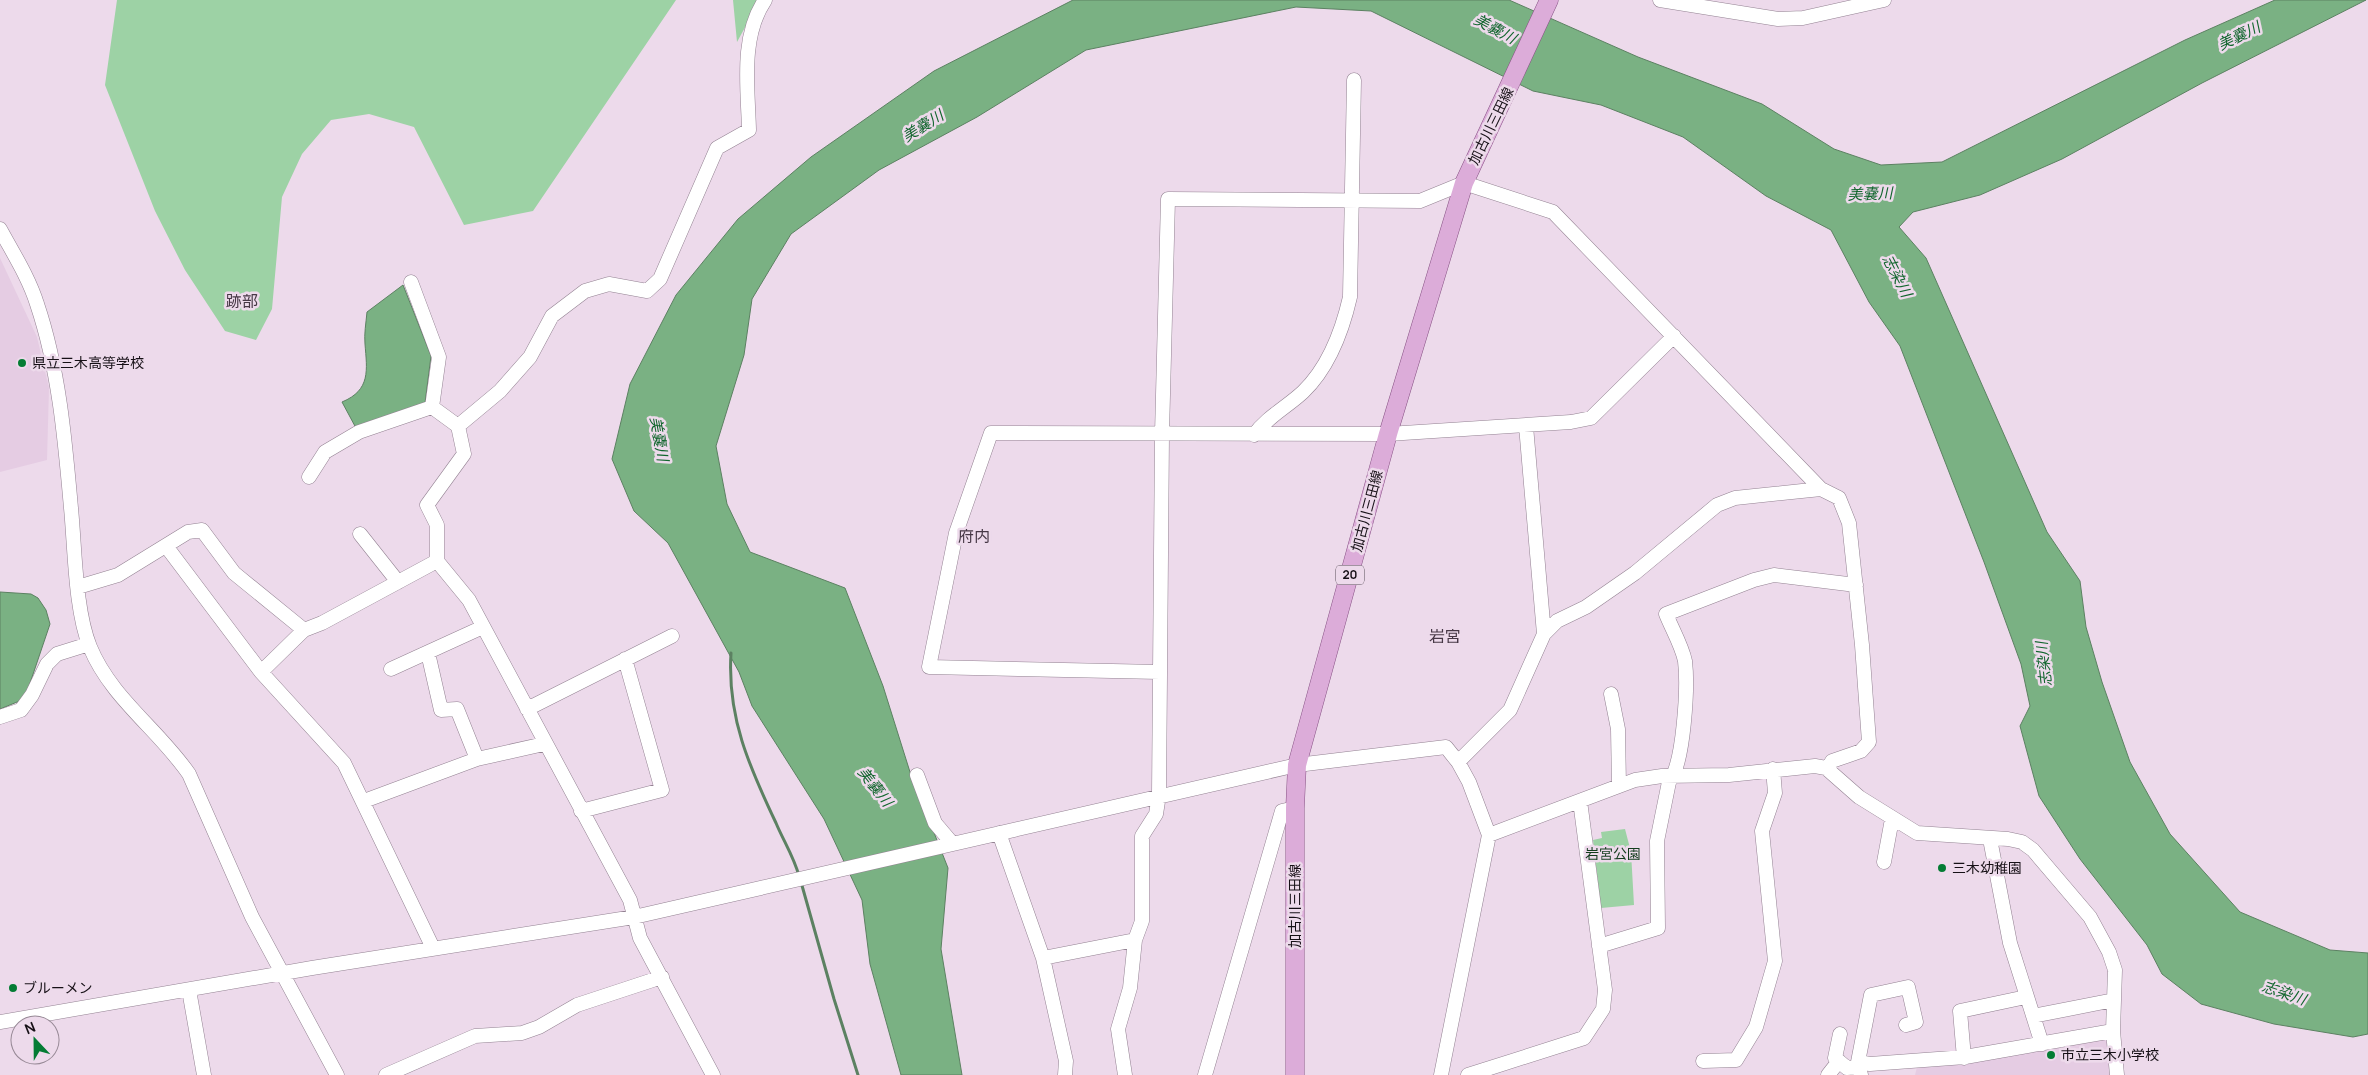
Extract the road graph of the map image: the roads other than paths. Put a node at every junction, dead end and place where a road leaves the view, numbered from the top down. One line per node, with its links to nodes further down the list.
1 (765, 0): 12 (street)
2 (1549, 0): 6 (main road, 加古川三田線 / 20)
3 (1660, 0): 4 (street)
4 (1877, 1)
5 (1354, 80): 7 (street)
6 (1464, 183): 7 (street); 10 (street); 15 (main road, 加古川三田線 / 20)
7 (1353, 200): 14 (street); 16 (street)
8 (0, 229): 24 (street)
9 (411, 282): 11 (street)
10 (1674, 336): 13 (street); 18 (street)
11 (432, 407): 12 (street); 17 (street)
12 (458, 426): 21 (street)
13 (1526, 426): 15 (street); 27 (street)
14 (1162, 434): 16 (street); 34 (street); 34 (street)
15 (1388, 434): 16 (street); 41 (main road, 加古川三田線 / 20)
16 (1254, 435)
17 (309, 477)
18 (1821, 489): 23 (street); 27 (street)
19 (360, 534): 22 (street)
20 (166, 546): 24 (street); 26 (street); 33 (street)
21 (437, 561): 22 (street); 25 (street)
22 (398, 582): 26 (street)
23 (1856, 585): 43 (street); 45 (street)
24 (78, 587): 29 (street)
25 (483, 627): 30 (street); 36 (street)
26 (304, 630): 33 (street)
27 (1544, 634): 40 (street)
28 (672, 636): 31 (street)
29 (89, 644): 37 (street); 63 (street)
30 (428, 653): 32 (street); 39 (street)
31 (625, 659): 36 (street); 51 (street)
32 (390, 669)
33 (261, 672): 48 (street)
34 (1160, 672): 47 (street)
35 (1611, 694): 46 (street)
36 (527, 709): 38 (street)
37 (0, 717)
38 (544, 744): 39 (street); 51 (street)
39 (477, 759): 48 (street)
40 (1458, 762): 41 (street); 54 (street)
41 (1297, 765): 47 (street); 50 (main road, 加古川三田線 / 20)
42 (1773, 769): 43 (street); 45 (street); 75 (street)
43 (1828, 769): 52 (street)
44 (917, 775): 56 (street)
45 (1674, 775): 46 (street); 60 (street)
46 (1619, 786): 49 (street)
47 (1160, 795): 53 (street); 59 (street)
48 (364, 801): 61 (street)
49 (1580, 801): 54 (street); 60 (street)
50 (1295, 808): 85 (street); 86 (main road, 加古川三田線 / 20)
51 (582, 811): 58 (street)
52 (1892, 819): 55 (street); 57 (street)
53 (999, 833): 56 (street); 62 (street)
54 (1489, 835): 87 (street)
55 (1990, 839): 66 (street); 67 (street)
56 (952, 843): 58 (street)
57 (1884, 862)
58 (634, 917): 61 (street); 64 (street)
59 (1134, 940): 62 (street); 84 (street)
60 (1599, 946): 88 (street)
61 (433, 948): 63 (street)
62 (1043, 958): 83 (street)
63 (282, 974): 65 (street); 80 (street)
64 (662, 977): 81 (street); 82 (street)
65 (189, 990): 69 (street); 79 (street)
66 (2026, 997): 68 (street); 74 (street)
67 (2114, 1000): 68 (street); 71 (street)
68 (2033, 1016): 73 (street)
69 (0, 1022)
70 (1906, 1026): 77 (street)
71 (2113, 1031): 73 (street); 90 (street)
72 (1840, 1034): 76 (street)
73 (2042, 1044): 74 (street)
74 (1964, 1058): 78 (street)
75 (1703, 1061)
76 (1839, 1061): 77 (street); 89 (street)
77 (1859, 1068): 78 (street)
78 (1897, 1068)
79 (204, 1075)
80 (337, 1075)
81 (386, 1075)
82 (713, 1075)
83 (1065, 1075)
84 (1125, 1075)
85 (1205, 1075)
86 (1295, 1075)
87 (1440, 1075)
88 (1468, 1075)
89 (1828, 1075)
90 (2117, 1075)

